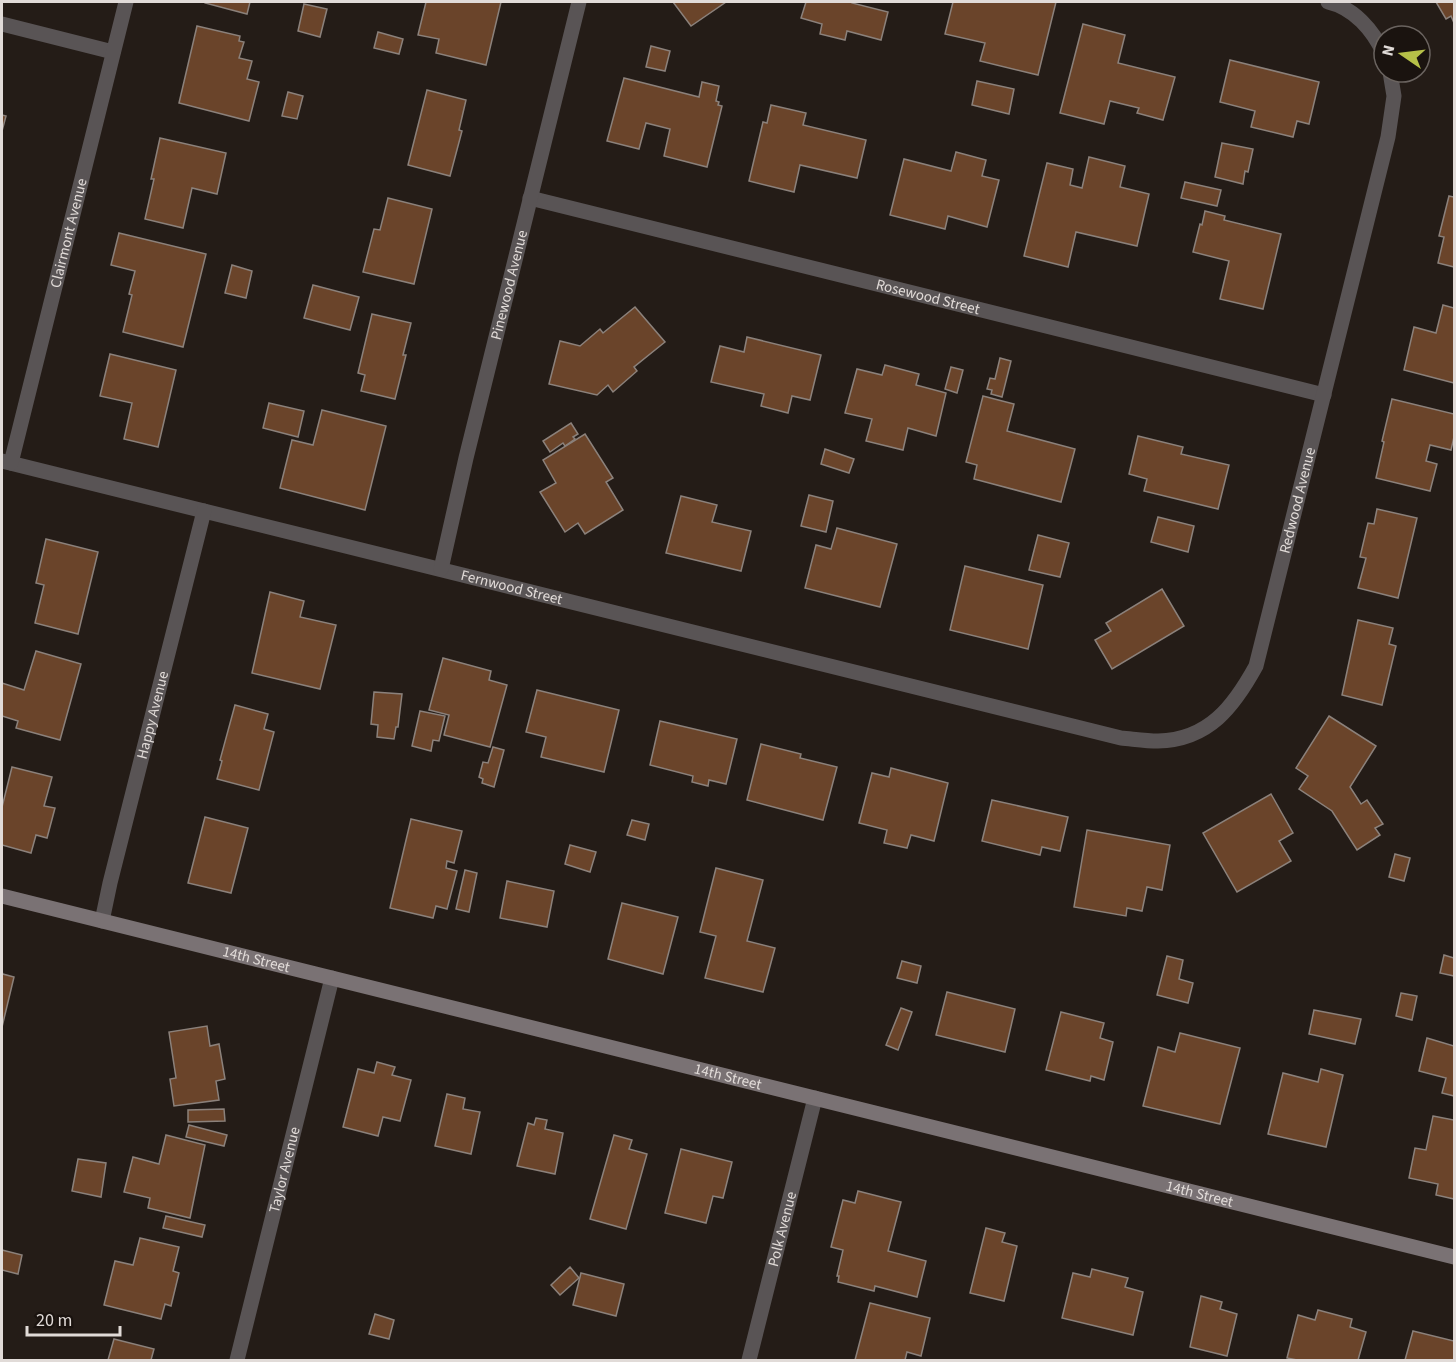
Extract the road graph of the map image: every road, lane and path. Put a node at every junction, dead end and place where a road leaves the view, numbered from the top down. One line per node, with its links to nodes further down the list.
1 (126, 2): 6 (street, Clairmont Avenue)
2 (579, 2): 8 (street, Pinewood Avenue)
3 (1328, 2): 5 (street)
4 (2, 24): 6 (street)
5 (1372, 33)
6 (113, 52): 10 (street, Clairmont Avenue)
7 (1392, 84): 9 (street, Redwood Avenue)
8 (530, 198): 9 (street, Rosewood Street); 12 (street, Pinewood Avenue)
9 (1324, 395): 13 (street, Redwood Avenue)
10 (6, 462): 11 (street, Fernwood Street)
11 (204, 511): 12 (street, Fernwood Street); 15 (street, Happy Avenue)
12 (441, 569): 13 (street, Fernwood Street)
13 (1022, 714)
14 (2, 896): 15 (street, 14th Street)
15 (102, 921): 16 (street, 14th Street)
16 (332, 978): 17 (street, 14th Street); 19 (street, Taylor Avenue)
17 (815, 1098): 18 (street, 14th Street); 20 (street, Polk Avenue)
18 (1455, 1257)
19 (237, 1360)
20 (749, 1360)

